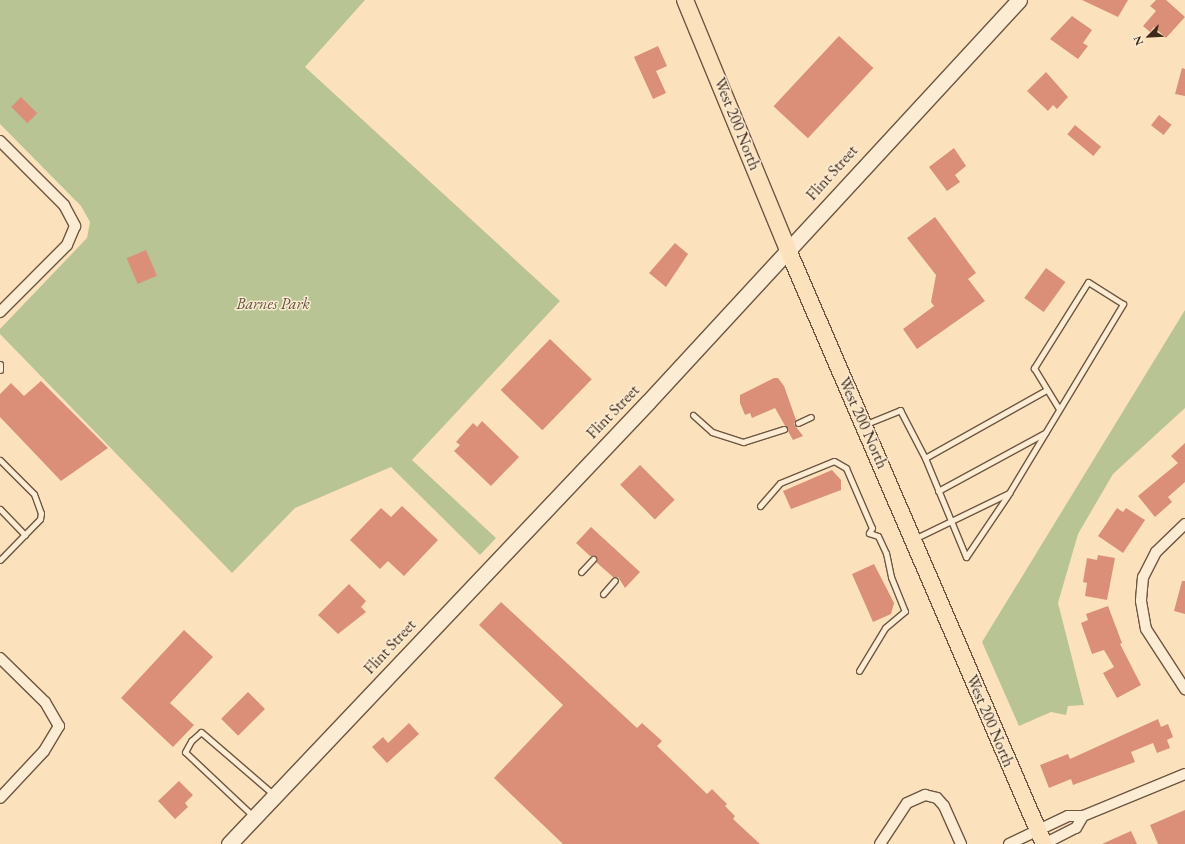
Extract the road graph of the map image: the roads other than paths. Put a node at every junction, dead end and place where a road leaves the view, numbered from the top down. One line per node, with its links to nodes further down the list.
1 (686, 0): 4 (main road, West 200 North)
2 (1019, 0): 4 (street, Flint Street)
3 (0, 141): 5 (street)
4 (788, 250): 13 (main road, West 200 North); 35 (street, Flint Street)
5 (0, 312)
6 (0, 364): 7 (lane)
7 (0, 370)
8 (1046, 390): 9 (lane); 9 (lane); 16 (lane)
9 (1059, 409): 15 (lane)
10 (693, 415): 14 (lane)
11 (811, 417): 12 (lane)
12 (798, 423)
13 (865, 424): 16 (lane); 25 (main road, West 200 North)
14 (784, 429)
15 (1045, 433): 18 (lane); 19 (lane)
16 (925, 458): 18 (lane)
17 (0, 460): 24 (lane)
18 (938, 490): 22 (lane)
19 (1008, 494): 22 (lane); 22 (lane)
20 (760, 506): 32 (lane)
21 (0, 509): 24 (lane)
22 (951, 522): 25 (lane)
23 (1185, 524): 33 (street)
24 (25, 535): 26 (lane)
25 (913, 540): 39 (main road, West 200 North)
26 (0, 559)
27 (593, 559): 28 (lane)
28 (580, 572)
29 (616, 580): 30 (lane)
30 (603, 594)
31 (0, 658): 36 (street)
32 (859, 671)
33 (1185, 689)
34 (1185, 774): 37 (street)
35 (275, 795): 38 (street, Flint Street); 38 (lane)
36 (0, 798)
37 (1083, 816): 39 (street); 44 (street)
38 (254, 817): 40 (street, Flint Street)
39 (1037, 829): 43 (street); 44 (main road, West 200 North)
40 (229, 844)
41 (880, 844): 42 (street)
42 (961, 844)
43 (1009, 844)
44 (1044, 844)

